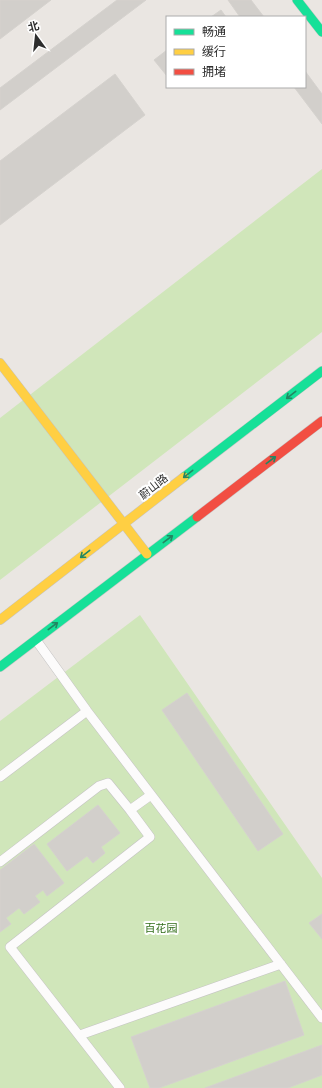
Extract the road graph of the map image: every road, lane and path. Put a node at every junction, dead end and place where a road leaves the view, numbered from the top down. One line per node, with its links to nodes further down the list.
1 (297, 0): 2 (main road)
2 (322, 32)
3 (0, 362): 6 (main road)
4 (322, 371): 6 (main road, 蔚山路, one-way to 6)
5 (322, 421): 7 (main road, one-way to 5)
6 (124, 524): 7 (main road); 8 (main road, 蔚山路, one-way to 8)
7 (147, 554): 9 (main road, one-way to 7)
8 (0, 620)
9 (36, 640): 10 (main road); 11 (lane)
10 (0, 667)
11 (87, 712): 12 (lane); 13 (lane)
12 (0, 777)
13 (151, 795): 14 (lane); 16 (lane)
14 (130, 810): 15 (lane); 18 (lane)
15 (0, 862)
16 (281, 964): 17 (lane); 18 (lane)
17 (322, 1018)
18 (80, 1035): 19 (lane)
19 (120, 1088)

